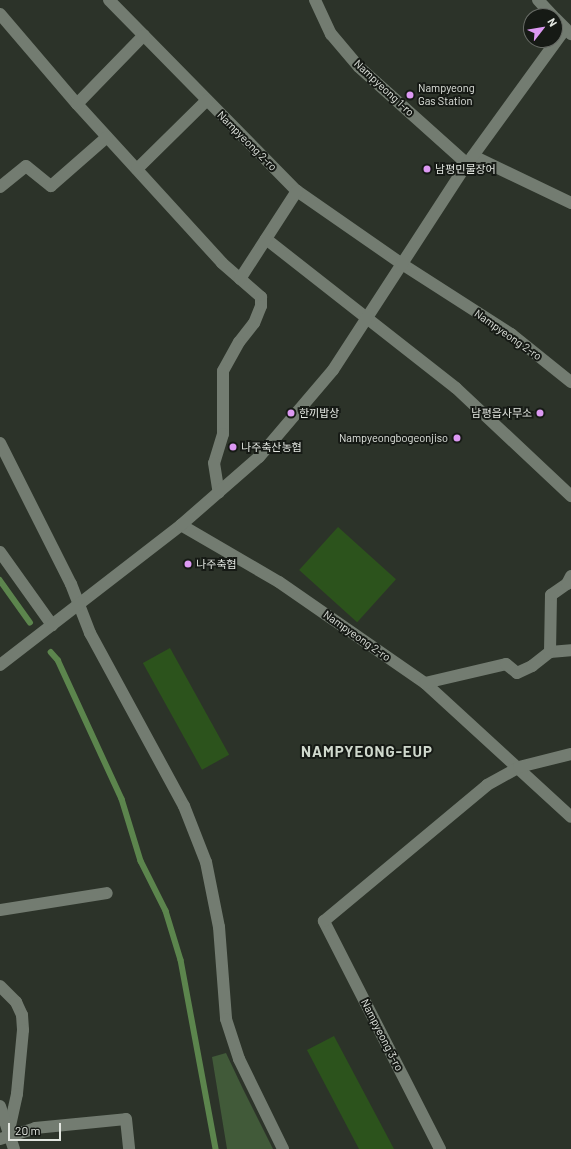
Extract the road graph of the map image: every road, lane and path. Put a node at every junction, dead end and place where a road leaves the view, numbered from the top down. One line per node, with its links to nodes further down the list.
1 (108, 0): 7 (street, Nampyeong 2-ro)
2 (315, 0): 11 (street, Nampyeong 1-ro)
3 (538, 0): 4 (street)
4 (546, 8)
5 (0, 14): 9 (street)
6 (568, 32): 11 (street)
7 (144, 35): 8 (street, Nampyeong 2-ro); 9 (street)
8 (207, 100): 12 (street); 14 (street, Nampyeong 2-ro)
9 (77, 104): 10 (street)
10 (107, 137): 12 (street); 13 (street)
11 (470, 160): 15 (street); 17 (street)
12 (137, 169): 18 (street)
13 (0, 187)
14 (298, 191): 16 (street); 17 (street, Nampyeong 2-ro)
15 (571, 203)
16 (266, 239): 18 (street); 19 (street)
17 (402, 264): 19 (street); 20 (street, Nampyeong 2-ro)
18 (240, 279): 22 (street)
19 (366, 319): 22 (street); 23 (street)
20 (571, 382)
21 (0, 443): 27 (street)
22 (219, 493): 24 (street)
23 (571, 496)
24 (181, 525): 27 (street); 32 (street, Nampyeong 2-ro)
25 (0, 552): 28 (street)
26 (571, 576): 30 (street)
27 (80, 604): 28 (street); 43 (street)
28 (52, 625): 31 (street)
29 (571, 650): 30 (street)
30 (550, 652): 32 (street)
31 (0, 665)
32 (425, 683): 34 (street, Nampyeong 2-ro)
33 (571, 754): 34 (street)
34 (519, 767): 35 (street, Nampyeong 2-ro); 44 (street, Nampyeong 3-ro)
35 (571, 817)
36 (107, 893): 37 (street)
37 (0, 910)
38 (0, 986): 40 (street)
39 (0, 1106): 40 (street)
40 (4, 1137): 41 (street); 42 (street)
41 (14, 1149)
42 (129, 1149)
43 (283, 1149)
44 (440, 1149)

